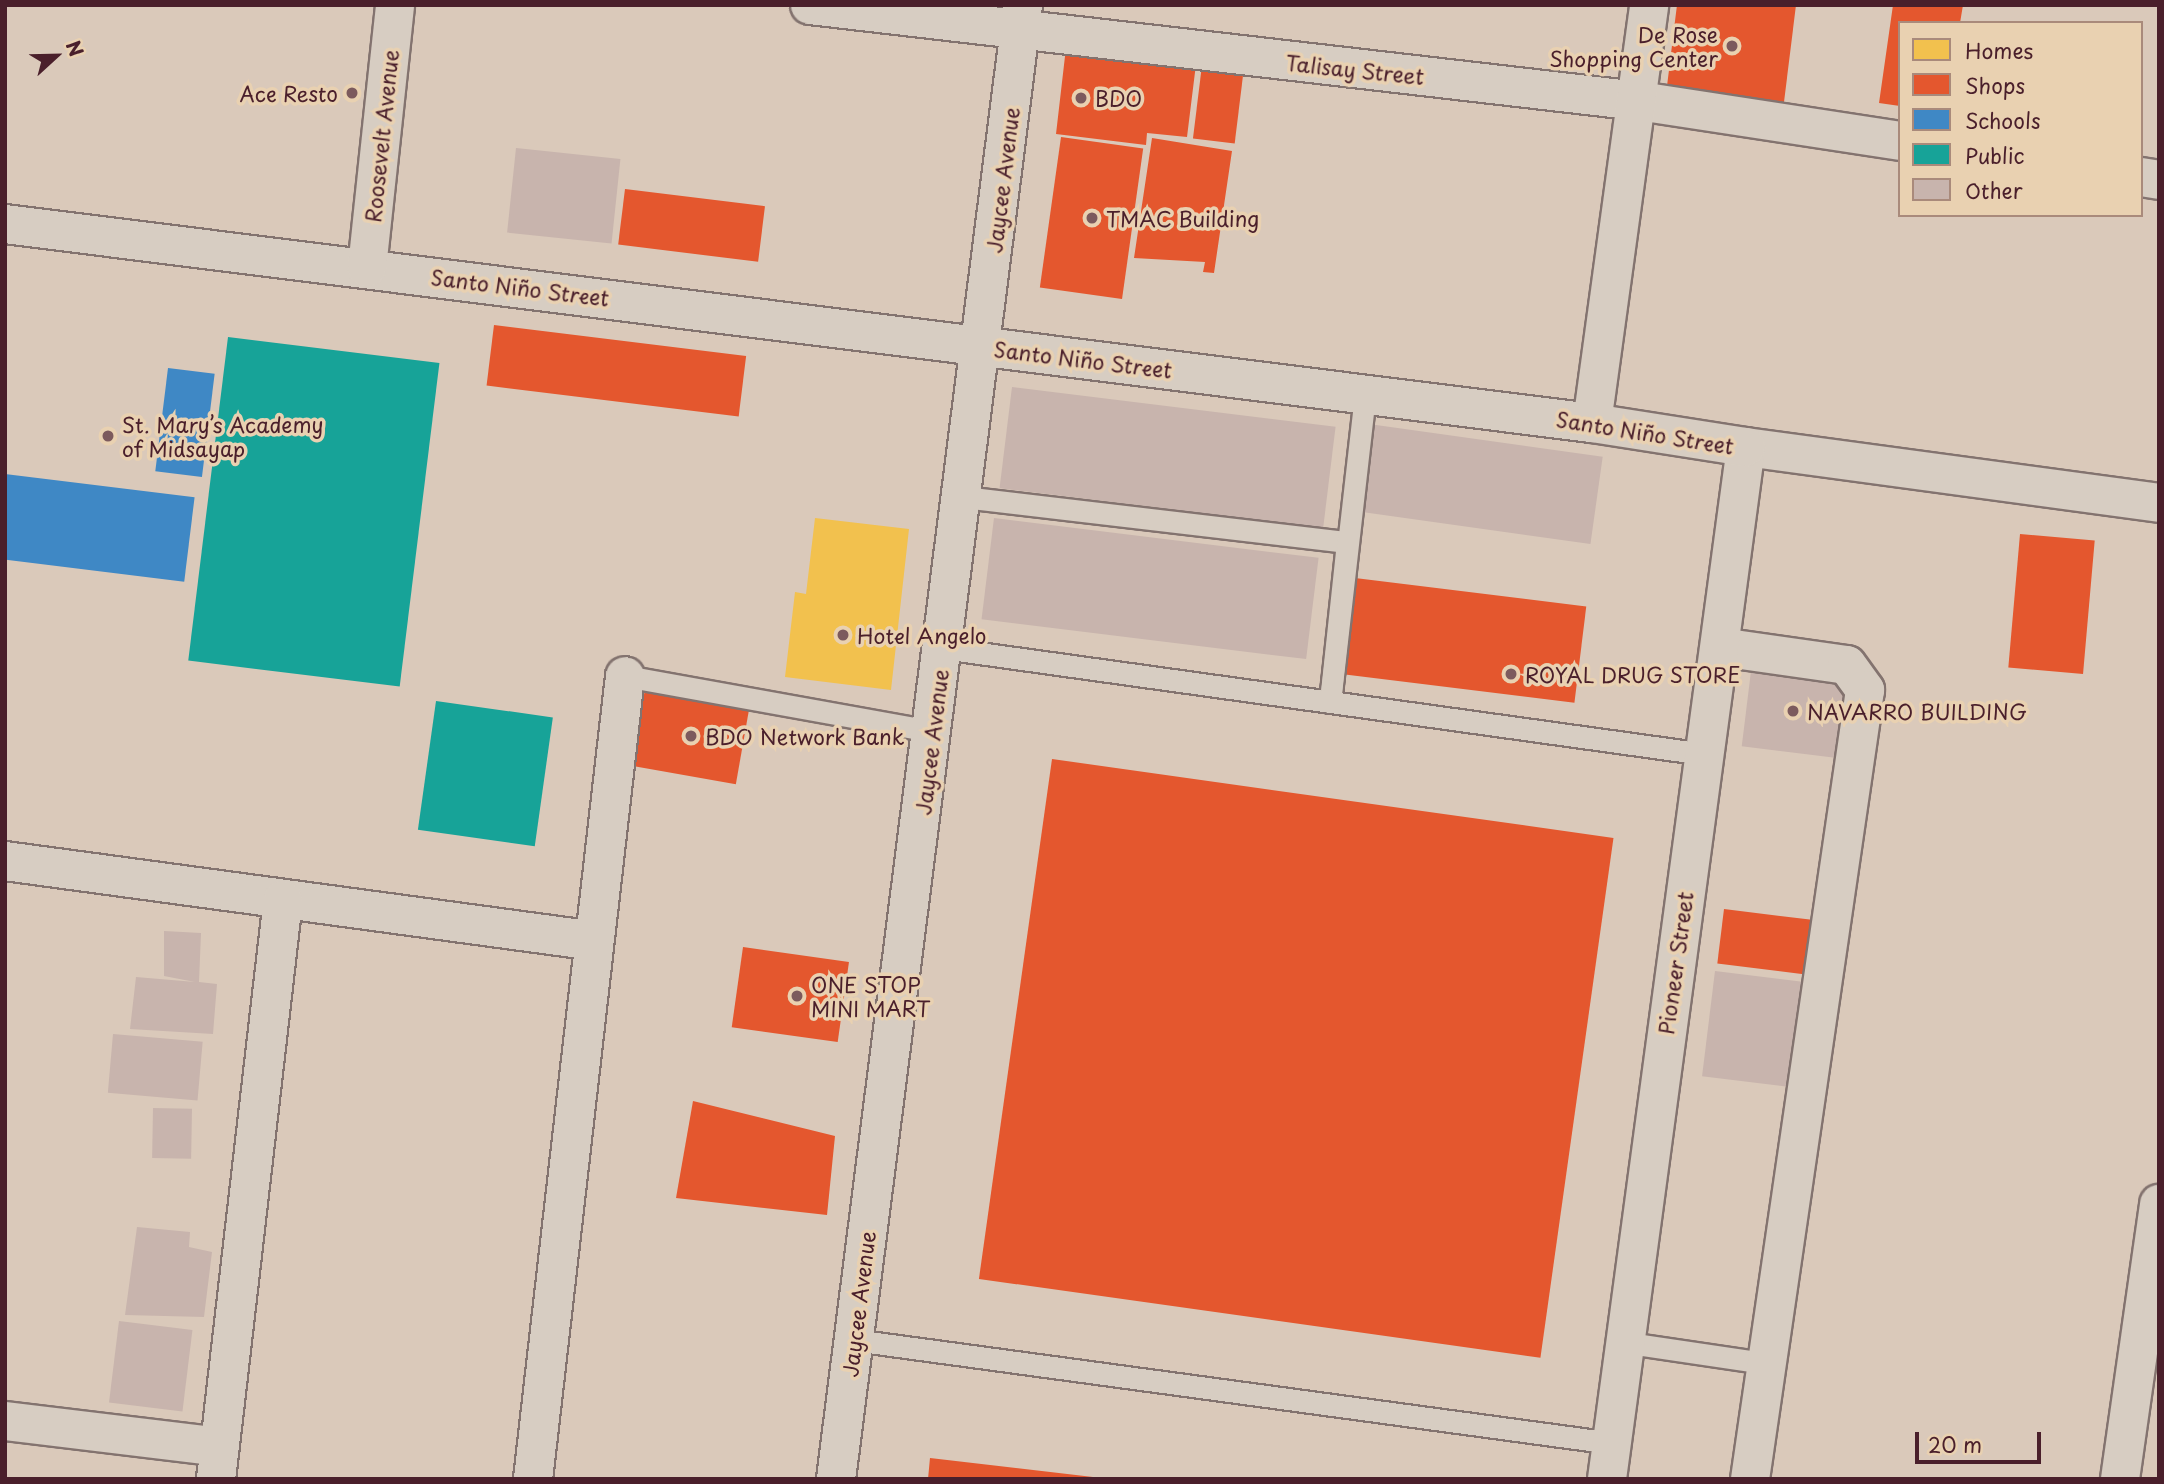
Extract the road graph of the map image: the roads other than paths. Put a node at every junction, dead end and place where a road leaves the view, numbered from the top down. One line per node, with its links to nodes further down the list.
1 (395, 5): 8 (street, Roosevelt Avenue)
2 (810, 5): 4 (street, Talisay Street)
3 (1649, 5): 5 (street)
4 (1021, 18): 5 (street, Talisay Street); 9 (street, Jaycee Avenue)
5 (1639, 102): 6 (street, Talisay Street); 11 (street)
6 (1898, 141)
7 (5, 224): 8 (street, Santo Niño Street)
8 (367, 268): 9 (street, Santo Niño Street)
9 (981, 346): 10 (street, Santo Niño Street); 13 (street, Jaycee Avenue)
10 (1365, 394): 11 (street, Santo Niño Street); 18 (lane)
11 (1592, 423): 12 (street, Santo Niño Street)
12 (1746, 447): 14 (street, Santo Niño Street); 15 (street, Pioneer Street)
13 (963, 497): 16 (street, Jaycee Avenue); 18 (lane)
14 (2159, 503)
15 (1720, 647): 20 (street, Pioneer Street); 27 (street)
16 (943, 648): 18 (lane); 19 (street, Jaycee Avenue)
17 (625, 676): 19 (lane); 23 (street)
18 (1330, 702): 20 (lane)
19 (932, 731): 25 (street, Jaycee Avenue)
20 (1704, 754): 26 (street, Pioneer Street)
21 (5, 861): 22 (street)
22 (284, 900): 23 (street); 31 (street)
23 (595, 941): 32 (street)
24 (2159, 1204): 29 (street)
25 (854, 1340): 30 (lane); 33 (street, Jaycee Avenue)
26 (1628, 1343): 27 (lane); 30 (street, Pioneer Street)
27 (1771, 1364): 34 (street)
28 (5, 1421): 31 (street)
29 (2143, 1429): 35 (street)
30 (1610, 1461)
31 (218, 1463)
32 (533, 1479)
33 (836, 1479)
34 (1750, 1479)
35 (2120, 1479)

